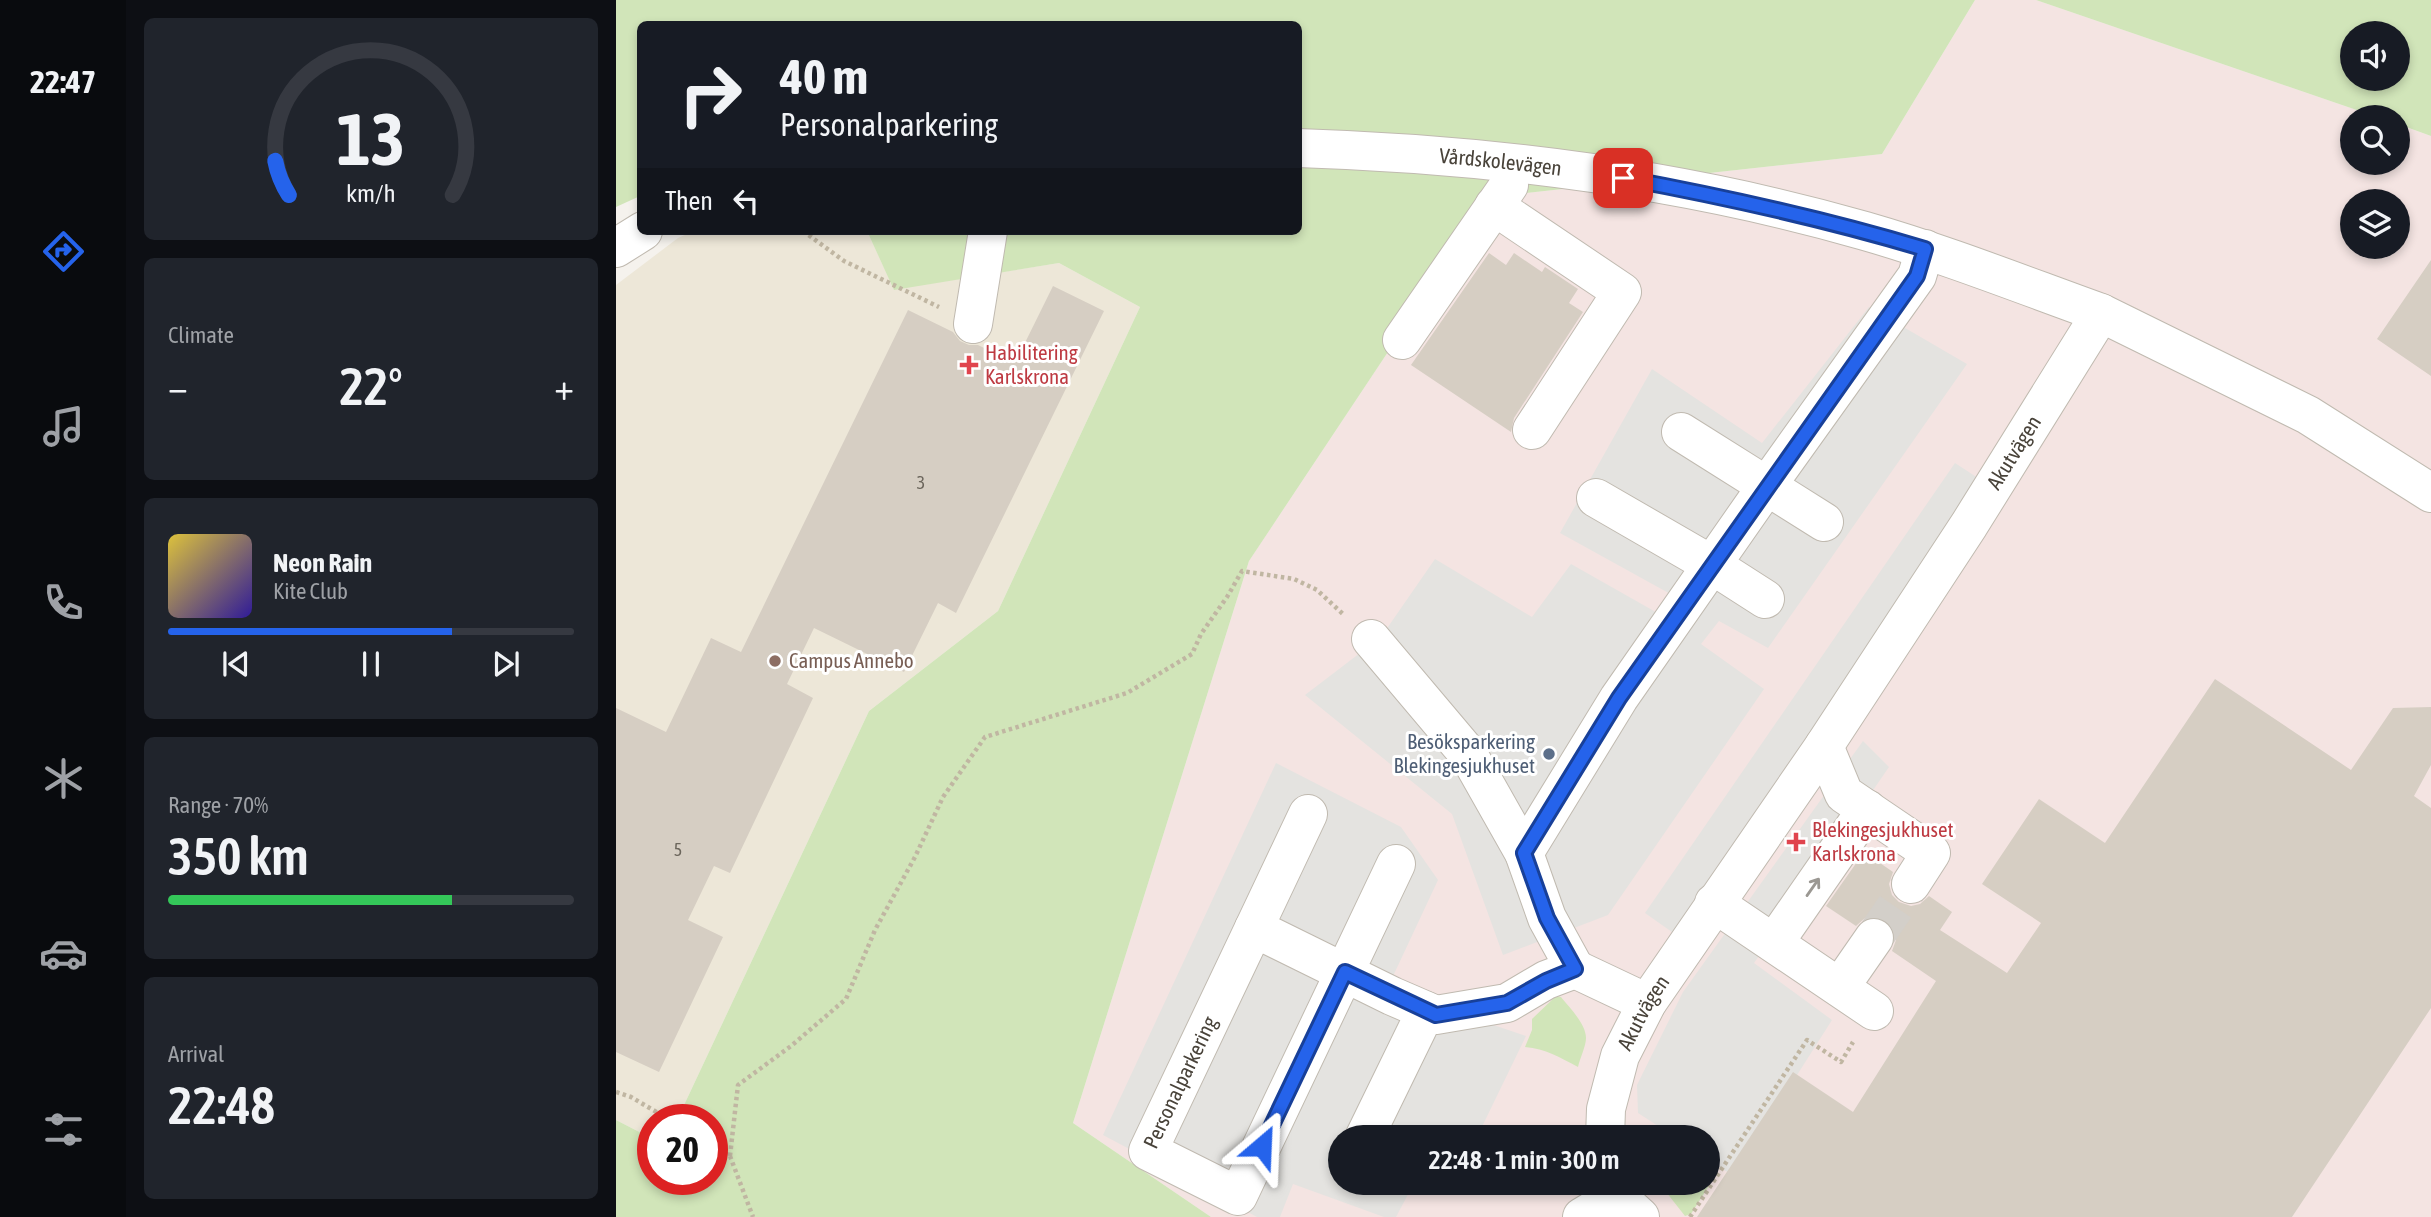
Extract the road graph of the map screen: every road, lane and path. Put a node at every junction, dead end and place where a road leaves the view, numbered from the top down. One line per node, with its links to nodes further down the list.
1 (1302, 148): 2 (street, Vårdskolevägen)
2 (1517, 164): 3 (street); 8 (street, Vårdskolevägen)
3 (1494, 206): 11 (street); 12 (street)
4 (637, 235): 7 (street)
5 (808, 235): 10 (path)
6 (987, 235): 10 (street)
7 (616, 248)
8 (1925, 249): 9 (street, Vårdskolevägen); 14 (street)
9 (2101, 313): 15 (street); 21 (street, Akutvägen)
10 (973, 324)
11 (1402, 340)
12 (1532, 430)
13 (1681, 432): 14 (street)
14 (1766, 486): 17 (street); 18 (street)
15 (2431, 493)
16 (1596, 498): 18 (street)
17 (1824, 522)
18 (1712, 565): 19 (street); 24 (street)
19 (1765, 599)
20 (1371, 639): 24 (street); 41 (path)
21 (1824, 746): 22 (street); 27 (street, Akutvägen)
22 (1867, 809): 26 (street); 30 (street, one-way to 22)
23 (1308, 814): 28 (street, Personalparkering)
24 (1524, 853): 31 (street)
25 (1396, 864): 32 (street, Personalparkering)
26 (1910, 884)
27 (1714, 903): 30 (street); 34 (street, Akutvägen)
28 (1254, 928): 32 (street); 32 (street, Personalparkering)
29 (1874, 938): 33 (street)
30 (1774, 943): 33 (street)
31 (1575, 969): 34 (street); 35 (street)
32 (1345, 972): 35 (street)
33 (1840, 988): 36 (street)
34 (1647, 1003): 40 (street, Akutvägen)
35 (1426, 1011): 39 (street)
36 (1874, 1011): 45 (path)
37 (616, 1092): 38 (path)
38 (643, 1104)
39 (1370, 1125)
40 (1605, 1125)
41 (730, 1156): 43 (path)
42 (1624, 1199): 44 (street)
43 (752, 1217)
44 (1582, 1217)
45 (1690, 1217)

